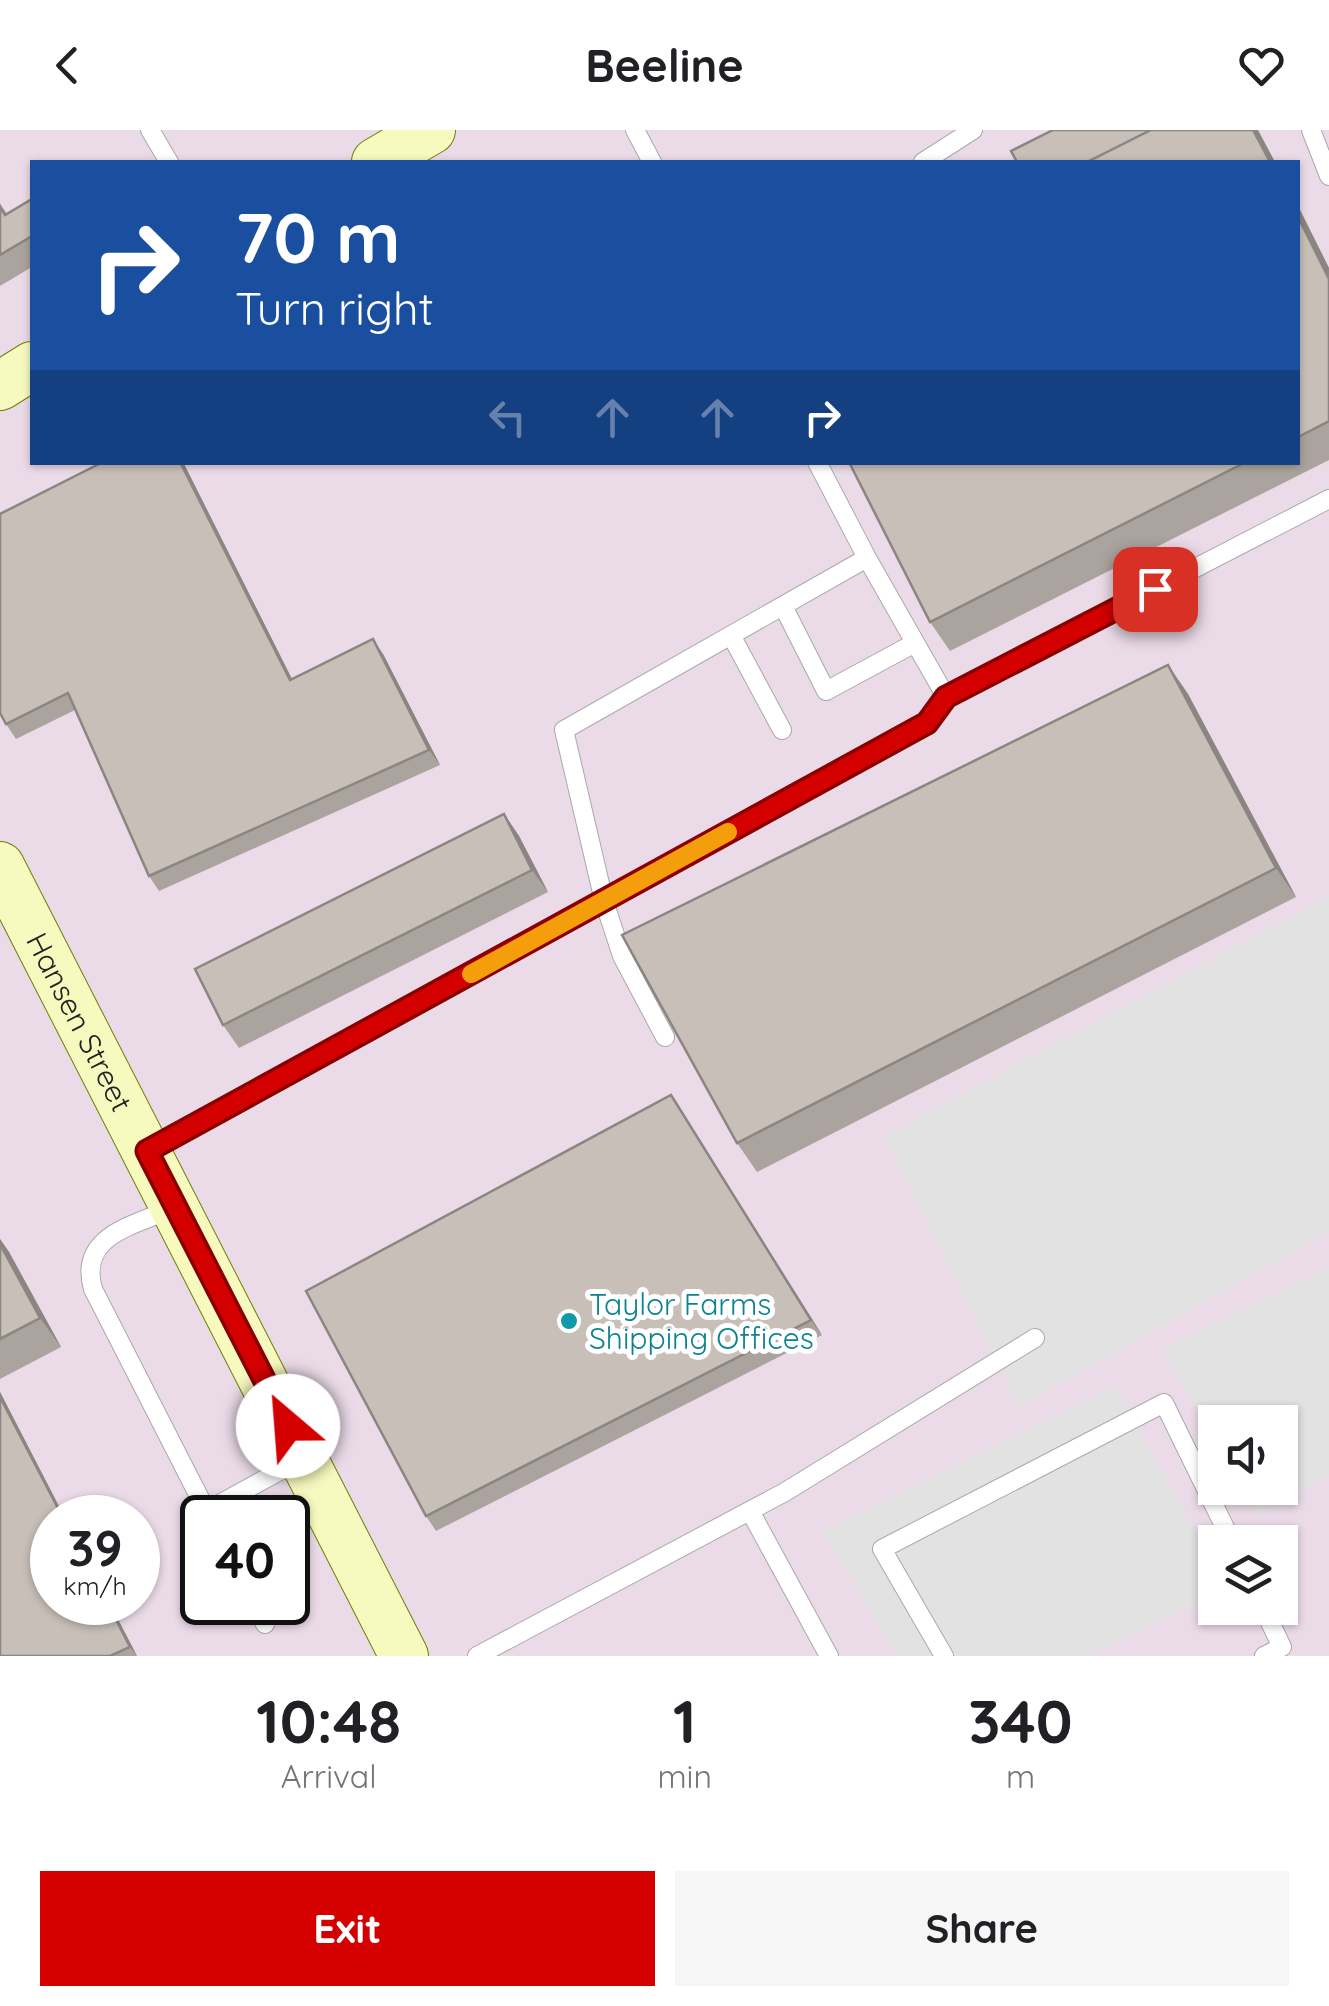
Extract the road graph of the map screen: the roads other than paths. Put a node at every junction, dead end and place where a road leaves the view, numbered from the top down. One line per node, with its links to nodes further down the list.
1 (150, 130): 6 (lane)
2 (430, 130): 7 (street)
3 (974, 130): 9 (lane)
4 (1310, 130): 10 (lane)
5 (642, 132): 8 (lane)
6 (168, 160)
7 (379, 160)
8 (651, 160)
9 (926, 160)
10 (1329, 176)
11 (30, 367): 12 (street)
12 (0, 386)
13 (819, 465): 15 (lane)
14 (1329, 500): 19 (lane)
15 (867, 558): 16 (lane); 18 (lane)
16 (782, 606): 17 (lane); 18 (lane)
17 (731, 635): 20 (lane); 22 (lane)
18 (915, 642): 19 (lane)
19 (946, 697): 22 (lane)
20 (782, 730)
21 (0, 866): 24 (street, Hansen Street)
22 (604, 900): 23 (lane); 24 (lane)
23 (665, 1038)
24 (147, 1151): 25 (street, Hansen Street)
25 (176, 1207): 27 (street, Hansen Street); 28 (lane)
26 (1035, 1338): 30 (lane)
27 (303, 1458): 29 (lane); 33 (street, Hansen Street)
28 (199, 1495)
29 (241, 1495)
30 (750, 1511): 34 (lane); 35 (lane)
31 (1224, 1525): 36 (lane)
32 (1271, 1625): 37 (lane)
33 (404, 1656)
34 (476, 1656)
35 (829, 1656)
36 (944, 1656)
37 (1264, 1656)

